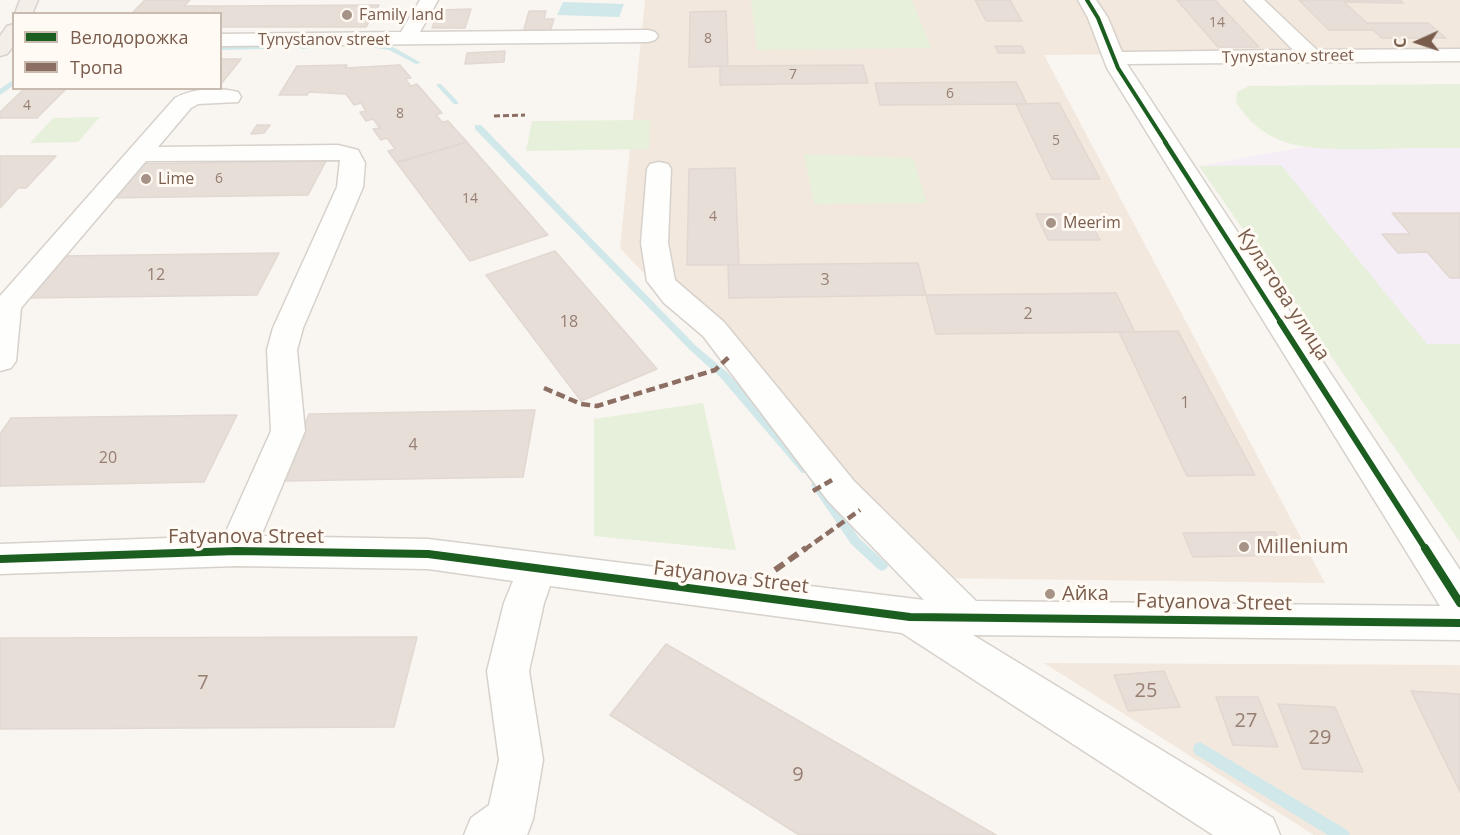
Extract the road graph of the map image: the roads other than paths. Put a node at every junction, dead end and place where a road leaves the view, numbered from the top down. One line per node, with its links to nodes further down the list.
1 (429, 0): 6 (street)
2 (1087, 0): 9 (street, Кулатова улица)
3 (1253, 0): 8 (street)
4 (648, 36): 6 (street, Tynystanov street)
5 (222, 40): 6 (street, Tynystanov street)
6 (406, 40)
7 (1460, 55): 8 (street, Tynystanov street)
8 (1312, 57): 9 (street, Tynystanov street)
9 (1116, 58): 17 (street, Кулатова улица)
10 (230, 97): 11 (street)
11 (136, 154): 13 (street); 14 (street)
12 (659, 168): 19 (street)
13 (0, 361)
14 (236, 551): 15 (street, Fatyanova Street); 16 (street, Fatyanova Street)
15 (0, 559)
16 (537, 570): 18 (street, Fatyanova Street); 21 (street)
17 (1460, 603)
18 (910, 617): 19 (street, Fatyanova Street); 22 (street)
19 (966, 617): 20 (street, Fatyanova Street)
20 (1460, 623)
21 (488, 835)
22 (1256, 835)

